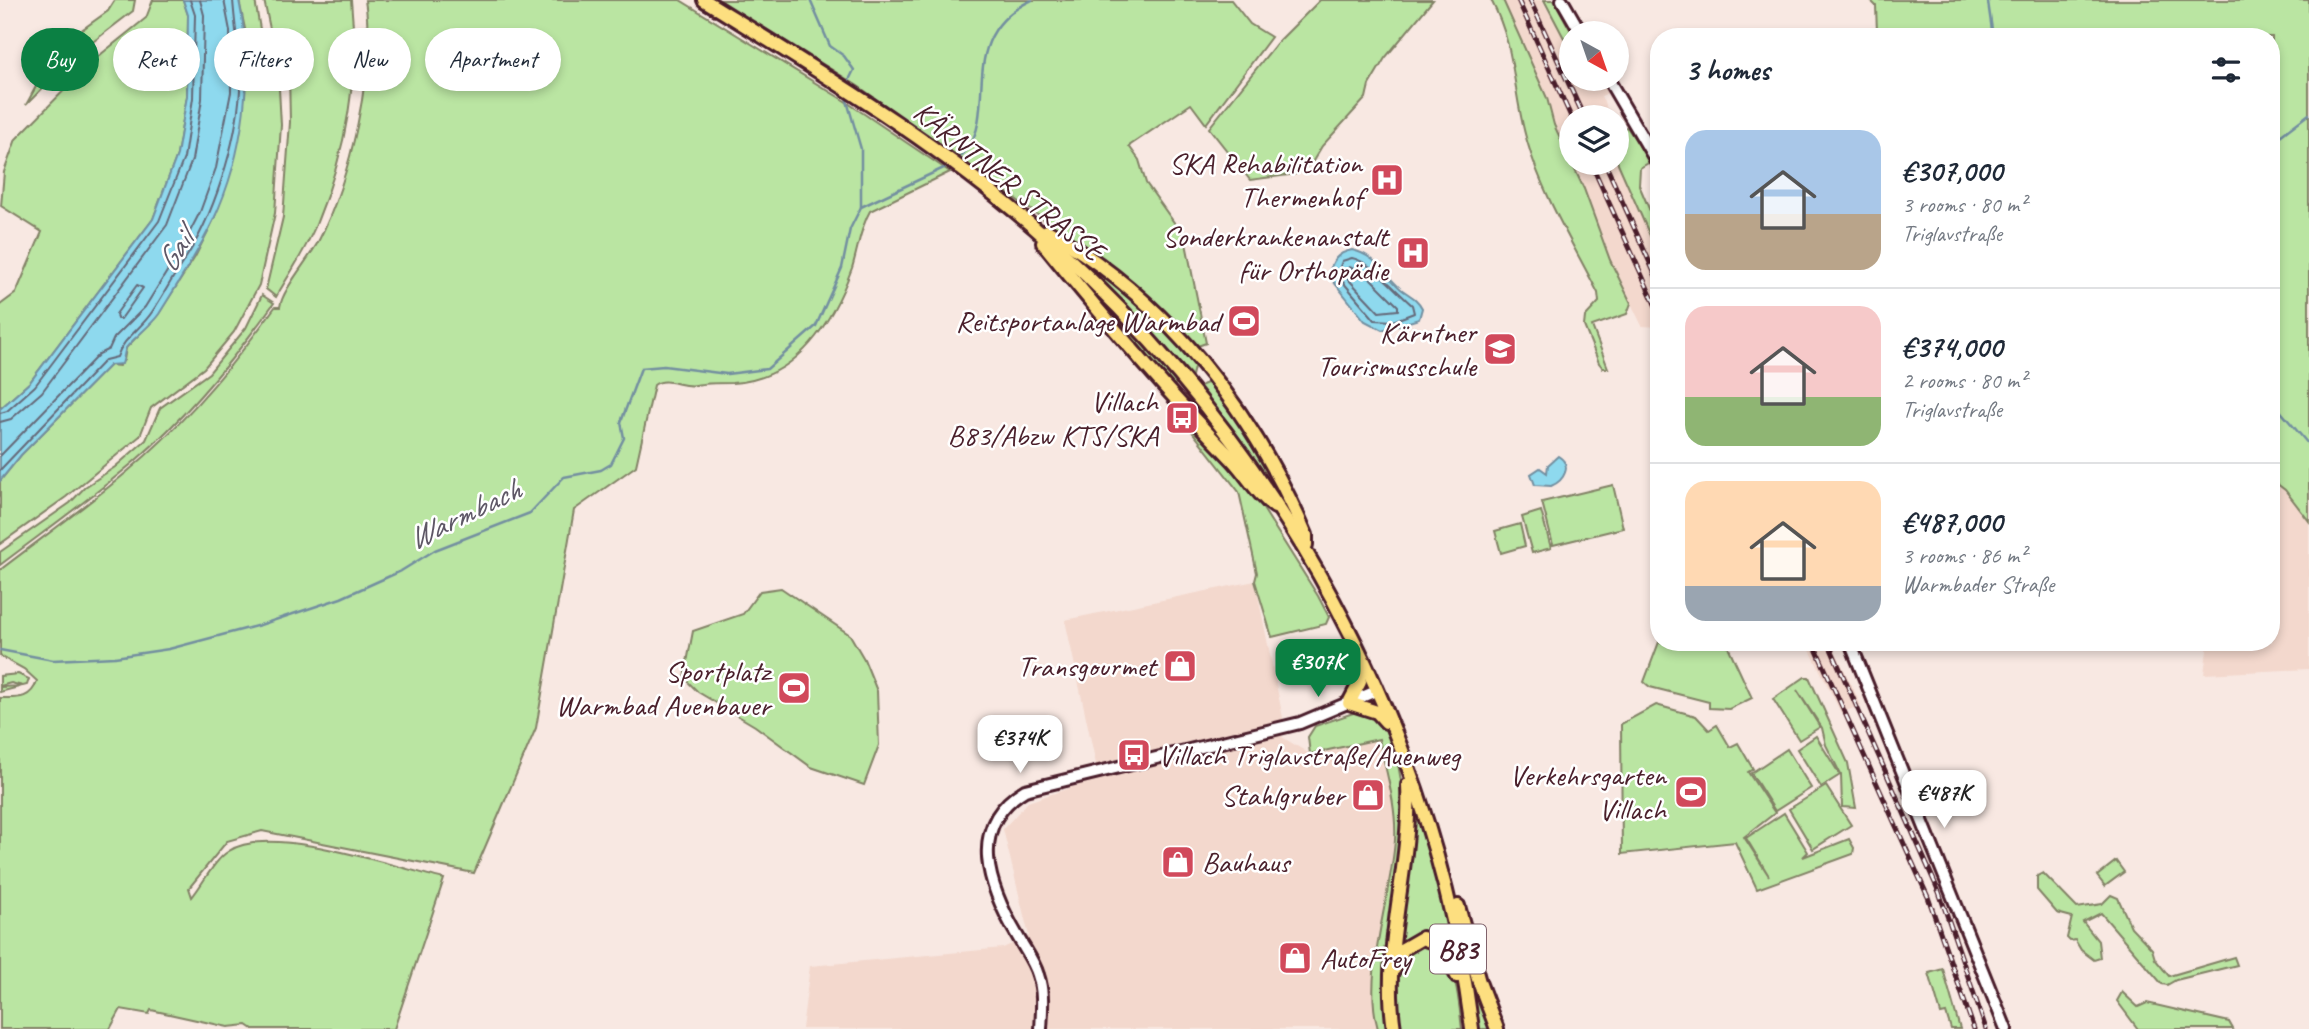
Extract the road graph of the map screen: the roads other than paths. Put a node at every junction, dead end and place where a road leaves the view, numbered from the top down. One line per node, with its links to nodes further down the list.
1 (704, 0): 6 (main road, KÄRNTNER STRASSE / B83)
2 (1562, 0): 3 (street)
3 (1574, 21)
4 (1615, 91): 5 (street)
5 (1650, 151)
6 (1022, 217): 7 (main road); 7 (main road, KÄRNTNER STRASSE / B83); 8 (main road)
7 (1283, 514): 8 (main road, KÄRNTNER STRASSE / B83)
8 (1307, 551): 10 (main road, KÄRNTNER STRASSE / B83)
9 (1854, 651): 21 (street)
10 (1359, 652): 11 (main road, KÄRNTNER STRASSE / B83); 12 (main road)
11 (1376, 691): 12 (street); 13 (main road, KÄRNTNER STRASSE / B83)
12 (1349, 703): 13 (main road); 18 (street)
13 (1391, 728): 14 (main road, KÄRNTNER STRASSE / B83)
14 (1408, 771): 15 (main road, KÄRNTNER STRASSE / B83); 16 (main road)
15 (1444, 879): 17 (main road, KÄRNTNER STRASSE / B83); 20 (main road)
16 (1390, 986): 17 (main road); 19 (main road)
17 (1472, 1024)
18 (1041, 1029)
19 (1394, 1029)
20 (1497, 1029)
21 (2006, 1029)

